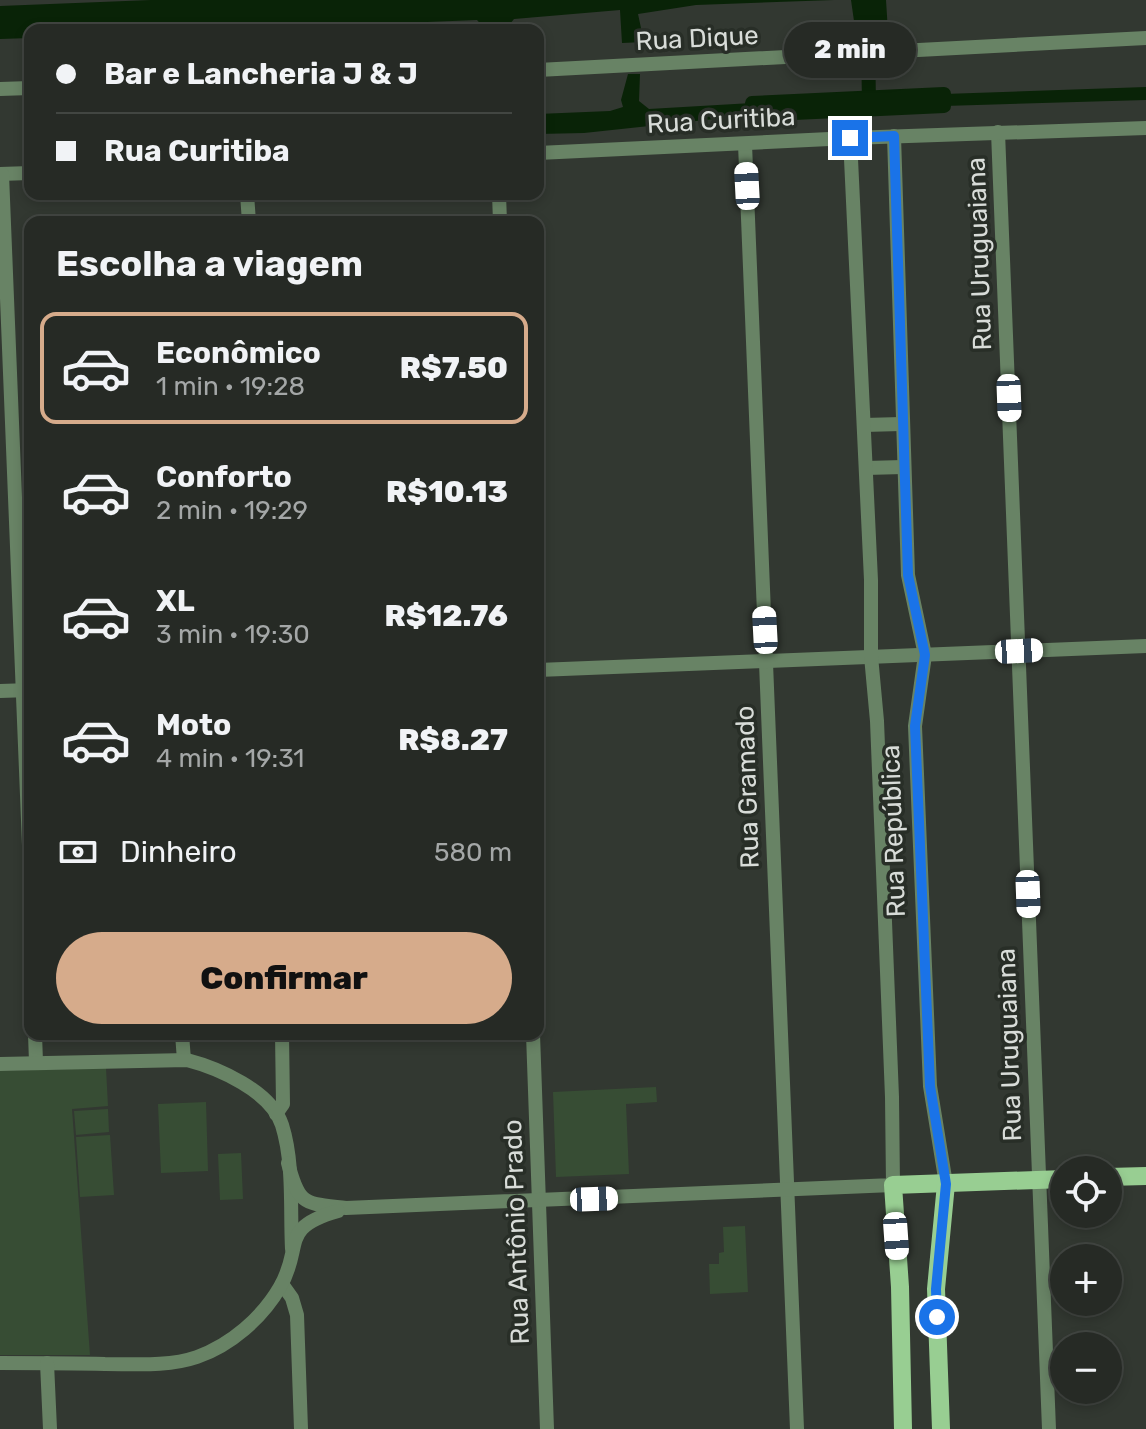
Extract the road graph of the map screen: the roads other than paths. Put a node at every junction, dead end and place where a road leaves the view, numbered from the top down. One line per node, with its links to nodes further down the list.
1 (1146, 38): 2 (street, Rua Dique)
2 (544, 70)
3 (24, 88): 4 (street)
4 (0, 89)
5 (1146, 128): 6 (street, Rua Curitiba)
6 (998, 132): 7 (street, Rua Curitiba); 19 (street, Rua Uruguaiana)
7 (894, 136): 8 (street, Rua Curitiba); 13 (street, Rua República)
8 (850, 138): 9 (street, Rua Curitiba); 14 (street, Rua República)
9 (745, 144): 10 (street, Rua Curitiba); 22 (street, Rua Gramado)
10 (544, 153)
11 (24, 173): 12 (street)
12 (1, 174): 17 (street)
13 (901, 424): 14 (street); 15 (street, Rua República)
14 (864, 425): 16 (street, Rua República)
15 (903, 467): 16 (street); 20 (street, Rua República)
16 (866, 468): 21 (street, Rua República)
17 (24, 630)
18 (1146, 646): 19 (street)
19 (1019, 651): 20 (street); 37 (street, Rua Uruguaiana)
20 (925, 655): 21 (street); 39 (street, Rua República)
21 (871, 656): 22 (street); 40 (street, Rua República)
22 (767, 661): 23 (street); 41 (street, Rua Gramado)
23 (544, 670)
24 (24, 690): 25 (street)
25 (0, 691)
26 (35, 1040): 31 (street)
27 (182, 1040): 30 (street)
28 (282, 1040): 33 (street)
29 (533, 1040): 42 (street, Rua Antônio Prado)
30 (184, 1060): 31 (street); 33 (street)
31 (36, 1062): 32 (street)
32 (0, 1064)
33 (276, 1114): 34 (street)
34 (288, 1163): 43 (street); 44 (street)
35 (1146, 1176): 36 (main road)
36 (1122, 1177)
37 (1038, 1179): 38 (main road); 39 (main road); 54 (street, Rua Uruguaiana)
38 (1050, 1179)
39 (946, 1184): 40 (main road); 53 (main road, Rua República)
40 (893, 1185): 41 (street); 52 (main road, Rua República)
41 (786, 1190): 42 (street); 51 (street, Rua Gramado)
42 (538, 1201): 43 (street); 50 (street, Rua Antônio Prado)
43 (346, 1208): 44 (street)
44 (292, 1249): 45 (street)
45 (282, 1284): 47 (street); 49 (street)
46 (0, 1363): 47 (street)
47 (47, 1363): 48 (street)
48 (50, 1429)
49 (301, 1429)
50 (547, 1429)
51 (797, 1429)
52 (903, 1429)
53 (941, 1429)
54 (1049, 1429)

